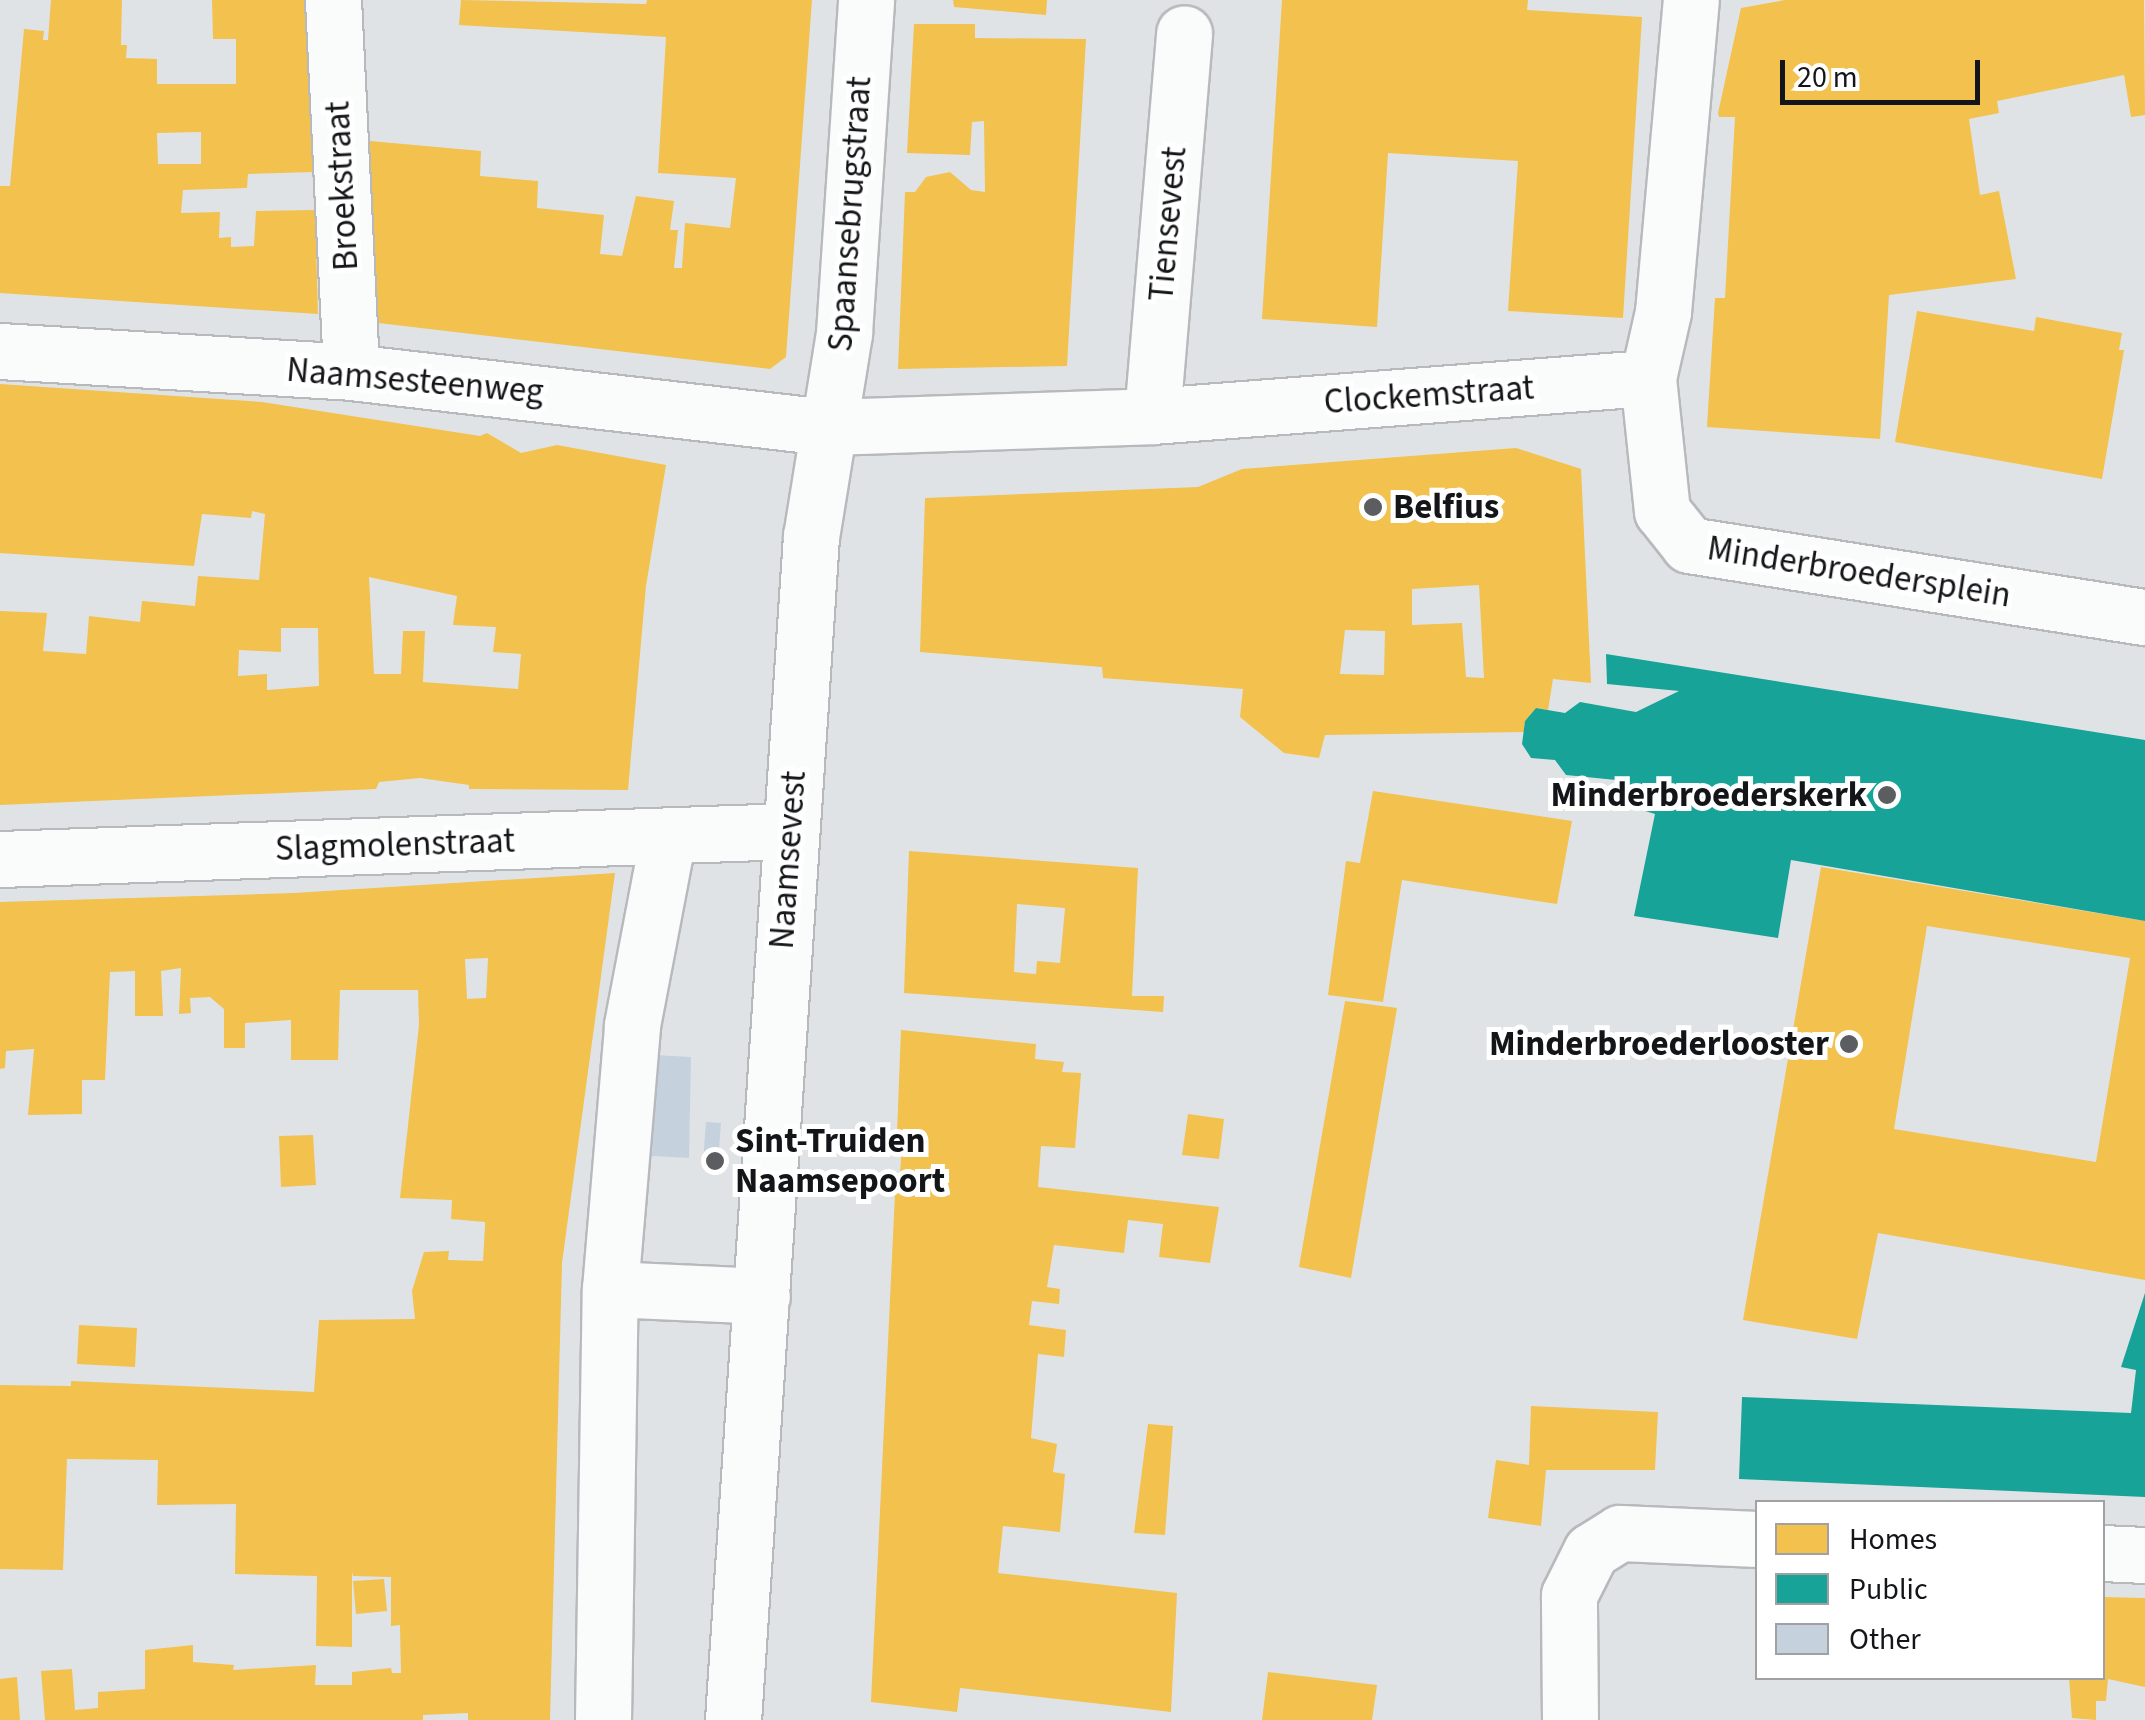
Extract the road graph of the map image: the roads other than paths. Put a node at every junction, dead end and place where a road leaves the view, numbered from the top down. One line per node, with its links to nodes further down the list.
1 (333, 0): 6 (street, Broekstraat)
2 (866, 0): 9 (street, Spaansebrugstraat)
3 (1691, 0): 7 (street)
4 (1184, 33): 8 (street, Tiensevest)
5 (0, 351): 6 (street, Naamsesteenweg)
6 (350, 372): 9 (street, Naamsesteenweg)
7 (1648, 378): 8 (street, Clockemstraat); 10 (street, Minderbroedersplein)
8 (1152, 416): 9 (street, Clockemstraat)
9 (828, 427): 11 (street, Naamsevest)
10 (2145, 617)
11 (789, 831): 12 (street, Slagmolenstraat); 15 (street, Naamsevest)
12 (668, 836): 13 (street, Slagmolenstraat); 14 (street)
13 (0, 859)
14 (610, 1289): 15 (street); 19 (street)
15 (762, 1296): 20 (street, Naamsevest)
16 (1755, 1539): 21 (street)
17 (2105, 1553): 18 (street)
18 (2145, 1554)
19 (603, 1720)
20 (734, 1720)
21 (1570, 1720)

